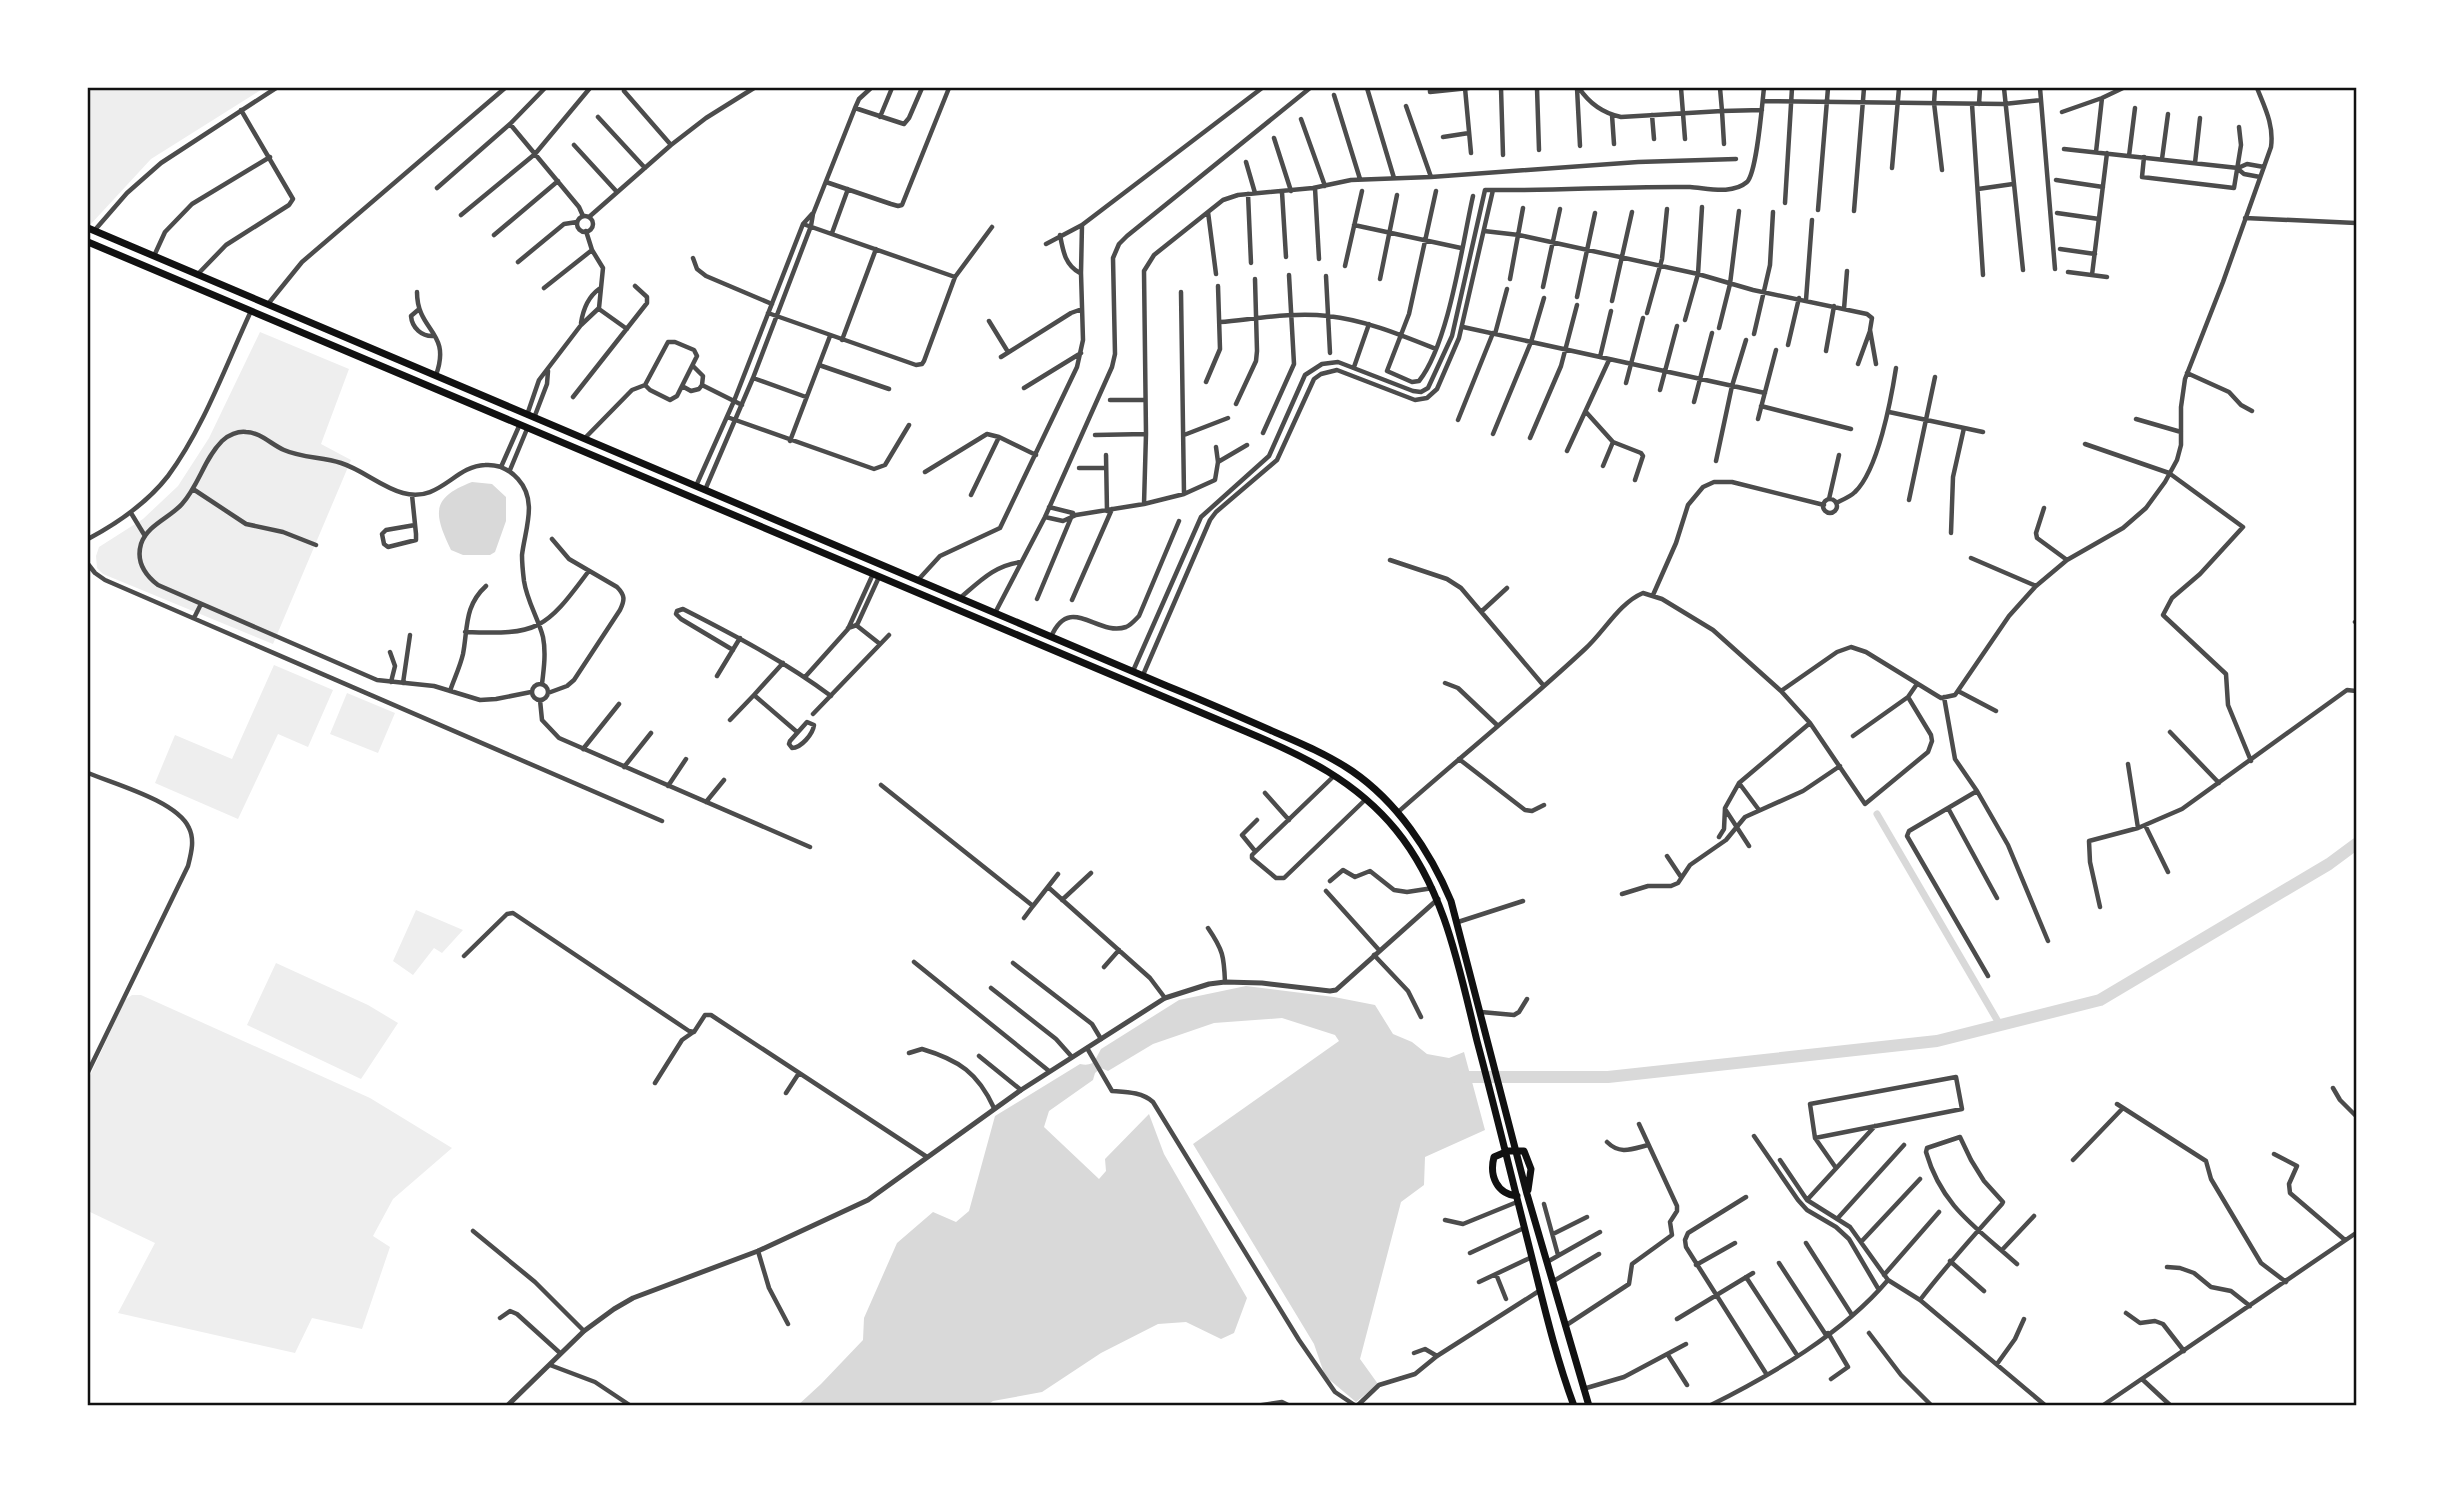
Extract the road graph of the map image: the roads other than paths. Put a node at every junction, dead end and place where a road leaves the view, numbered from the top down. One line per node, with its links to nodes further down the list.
1 (276, 88): 46 (street)
2 (505, 88): 199 (street)
3 (545, 88): 58 (street)
4 (590, 88): 75 (street)
5 (754, 88): 68 (street)
6 (871, 88): 44 (street)
7 (892, 88): 55 (street)
8 (922, 88): 55 (street)
9 (949, 88): 101 (street)
10 (1262, 88): 135 (street)
11 (1310, 88): 335 (street)
12 (1367, 88): 91 (street)
13 (1430, 88): 14 (street)
14 (1466, 88): 60 (street)
15 (1502, 88): 76 (street)
16 (1537, 88): 71 (street)
17 (1578, 88): 53 (street); 69 (street)
18 (1681, 88): 49 (street)
19 (1720, 88): 48 (street)
20 (1764, 88): 35 (street)
21 (1792, 88): 36 (street)
22 (1828, 88): 37 (street)
23 (1864, 88): 38 (street)
24 (1899, 88): 39 (street)
25 (1936, 88): 40 (street)
26 (1980, 88): 41 (street)
27 (2004, 88): 42 (street)
28 (2040, 88): 34 (street)
29 (2123, 88): 33 (street)
30 (2258, 88): 86 (street)
31 (624, 91): 68 (street)
32 (1334, 95): 92 (street)
33 (2102, 98): 50 (street); 72 (street)
34 (2041, 100): 42 (street); 166 (street)
35 (1762, 101): 36 (street); 47 (street)
36 (1792, 101): 37 (street); 113 (street)
37 (1827, 102): 38 (street); 118 (street)
38 (1863, 102): 39 (street); 120 (street)
39 (1899, 103): 40 (street); 85 (street)
40 (1934, 103): 41 (street); 88 (street)
41 (1976, 104): 42 (street); 102 (street)
42 (2004, 104): 96 (street)
43 (1406, 106): 89 (street)
44 (855, 108): 55 (street); 95 (street)
45 (2135, 108): 77 (street)
46 (241, 110): 78 (street); 139 (street)
47 (1762, 110): 48 (street); 103 (street)
48 (1722, 111): 49 (street); 66 (street)
49 (1682, 112): 52 (street); 64 (street)
50 (2062, 112)
51 (2168, 114): 81 (street)
52 (1652, 115): 53 (street); 63 (street)
53 (1612, 116): 65 (street)
54 (598, 117): 84 (street)
55 (880, 117)
56 (2200, 118): 83 (street)
57 (1301, 119): 97 (street)
58 (510, 124): 75 (street); 99 (street)
59 (2239, 127): 87 (street)
60 (1469, 133): 61 (street); 73 (street)
61 (1443, 136)
62 (1274, 138): 104 (street)
63 (1654, 139)
64 (1685, 139)
65 (1615, 144)
66 (1724, 144)
67 (575, 145): 107 (street)
68 (671, 145): 84 (street)
69 (1580, 146)
70 (2064, 149): 72 (street)
71 (1539, 150)
72 (2095, 152): 74 (street)
73 (1471, 153)
74 (2108, 153): 77 (street); 98 (street)
75 (535, 154): 94 (street); 127 (street)
76 (1503, 155)
77 (2129, 156): 79 (street)
78 (270, 157): 157 (street); 173 (street)
79 (2144, 157): 81 (street); 87 (street)
80 (1737, 159): 89 (street)
81 (2162, 159): 83 (street)
82 (1247, 162): 110 (street)
83 (2194, 163): 87 (street)
84 (645, 167): 107 (street)
85 (1892, 167)
86 (2264, 167): 87 (street); 90 (street)
87 (2238, 168): 90 (street)
88 (1942, 170)
89 (1431, 177): 91 (street)
90 (2260, 177): 129 (street)
91 (1394, 178): 92 (street)
92 (1360, 179): 97 (street)
93 (2056, 180): 98 (street)
94 (558, 181): 128 (street); 144 (street)
95 (826, 182): 101 (street); 125 (street)
96 (2013, 184): 102 (street); 167 (street)
97 (1325, 186): 100 (street)
98 (2103, 187): 130 (street)
99 (437, 188)
100 (1315, 188): 104 (street); 161 (street)
101 (848, 189): 142 (street)
102 (1978, 189): 175 (street)
103 (1493, 190): 140 (street); 252 (street)
104 (1291, 191): 108 (street)
105 (1362, 191): 136 (street)
106 (1436, 191): 147 (street)
107 (617, 192): 128 (street)
108 (1282, 192): 110 (street); 158 (street)
109 (1248, 194): 110 (street); 121 (street); 163 (street)
110 (1255, 194)
111 (1396, 195): 143 (street)
112 (1473, 196): 151 (street)
113 (1785, 203)
114 (1523, 208): 146 (street)
115 (1703, 208): 172 (street)
116 (1560, 209): 149 (street)
117 (1667, 209): 165 (street)
118 (1818, 210)
119 (1740, 211): 183 (street)
120 (1854, 211)
121 (1208, 212): 171 (street); 274 (street)
122 (1632, 212): 159 (street)
123 (1773, 212): 190 (street)
124 (1595, 213): 155 (street)
125 (813, 214): 133 (street); 137 (street)
126 (2057, 214): 130 (street)
127 (461, 215)
128 (586, 217): 132 (street); 141 (street)
129 (2245, 218): 134 (street); 256 (street)
130 (2099, 219): 156 (street)
131 (1812, 220): 197 (street)
132 (577, 222): 141 (street); 162 (street)
133 (803, 223): 137 (street); 200 (street)
134 (2357, 223)
135 (1083, 225): 145 (street); 170 (street)
136 (1354, 225): 143 (street); 164 (street)
137 (811, 226): 142 (street); 214 (street)
138 (992, 227): 178 (street)
139 (91, 230): 157 (main road)
140 (1484, 231): 146 (street); 223 (street)
141 (586, 232): 154 (street)
142 (832, 233): 152 (street)
143 (1390, 233): 147 (street); 181 (street)
144 (494, 235)
145 (1060, 235): 150 (street); 170 (street)
146 (1518, 235): 149 (street); 182 (street)
147 (1426, 240): 151 (street); 232 (street)
148 (88, 242): 207 (main road)
149 (1554, 243): 155 (street); 186 (street)
150 (1046, 244)
151 (1461, 248): 237 (street)
152 (876, 249): 178 (street); 233 (street)
153 (2060, 249): 156 (street)
154 (592, 250): 187 (street); 188 (street)
155 (1586, 250): 159 (street); 193 (street)
156 (2095, 254): 176 (street)
157 (154, 256): 173 (main road)
158 (1286, 257)
159 (1621, 257): 165 (street); 198 (street)
160 (693, 258): 200 (street)
161 (1319, 259)
162 (517, 262)
163 (1251, 264)
164 (1345, 266)
165 (1659, 266): 172 (street); 210 (street)
166 (2055, 268)
167 (2022, 270)
168 (1847, 271): 205 (street)
169 (2068, 272): 176 (street)
170 (1081, 273): 204 (street)
171 (1216, 274)
172 (1698, 274): 183 (street); 217 (street)
173 (197, 275): 196 (main road)
174 (1290, 275): 211 (street)
175 (1983, 275)
176 (2092, 275): 179 (street)
177 (1325, 276): 212 (street)
178 (954, 277): 233 (street)
179 (2106, 277)
180 (1255, 279): 215 (street)
181 (1380, 279)
182 (1510, 279)
183 (1731, 284): 190 (street); 224 (street)
184 (635, 286): 225 (street)
185 (1218, 286): 219 (street)
186 (1543, 287)
187 (544, 288)
188 (600, 289): 203 (street); 221 (street)
189 (1507, 289): 228 (street)
190 (1766, 291): 195 (street); 229 (street)
191 (417, 292): 206 (street)
192 (1181, 292): 301 (street)
193 (1577, 297)
194 (1544, 298): 235 (street)
195 (1799, 298): 197 (street); 236 (street)
196 (256, 300): 199 (main road); 207 (main road)
197 (1806, 300): 202 (street)
198 (1612, 301)
199 (267, 304): 213 (main road); 257 (main road)
200 (772, 304): 209 (street)
201 (1577, 305): 238 (street)
202 (1834, 306): 205 (street); 240 (street)
203 (599, 308): 221 (street); 225 (street)
204 (1082, 309): 241 (street); 242 (street)
205 (1844, 309): 226 (street)
206 (418, 310): 230 (street); 230 (street)
207 (251, 311): 213 (main road); 338 (street)
208 (1611, 311): 245 (street)
209 (768, 313): 214 (street); 275 (street)
210 (1647, 313)
211 (1290, 315): 212 (street); 215 (street); 297 (street)
212 (1328, 316): 220 (street); 243 (street)
213 (262, 317): 292 (main road)
214 (777, 317): 231 (street); 259 (street)
215 (1256, 318): 219 (street); 277 (street)
216 (1643, 318): 247 (street)
217 (1685, 320)
218 (989, 321): 241 (street)
219 (1220, 322): 261 (street)
220 (1369, 324): 232 (street); 252 (street)
221 (581, 325): 254 (street)
222 (1677, 326): 255 (street)
223 (1463, 327): 228 (street); 386 (street)
224 (1719, 328)
225 (626, 329): 271 (street)
226 (1870, 330): 248 (street); 249 (street)
227 (1712, 333): 260 (street)
228 (1494, 334): 235 (street); 289 (street)
229 (1754, 334)
230 (435, 336): 257 (street)
231 (830, 336): 233 (street); 250 (street)
232 (1401, 336): 237 (street); 237 (street)
233 (842, 340)
234 (1746, 340): 266 (street)
235 (1531, 342): 238 (street); 299 (street)
236 (1788, 345)
237 (1436, 349)
238 (1566, 349): 245 (street); 303 (street)
239 (1776, 350): 270 (street)
240 (1826, 351)
241 (1008, 352): 244 (street)
242 (1082, 353): 267 (street); 311 (street)
243 (1329, 353)
244 (1000, 357)
245 (1600, 357): 246 (street)
246 (1608, 360): 247 (street); 281 (street)
247 (1631, 364): 255 (street); 262 (street)
248 (1858, 364)
249 (1877, 364)
250 (819, 365): 268 (street); 272 (street)
251 (693, 366): 263 (street); 264 (street); 265 (street)
252 (1354, 367): 384 (street)
253 (1896, 368): 282 (street)
254 (548, 370): 283 (street); 283 (street)
255 (1664, 371): 260 (street); 269 (street)
256 (2187, 373): 280 (street); 296 (street)
257 (436, 375): 283 (main road)
258 (1935, 377): 290 (street)
259 (753, 378): 272 (street); 278 (street)
260 (1699, 379): 266 (street); 276 (street)
261 (1206, 382)
262 (1626, 383)
263 (645, 385): 265 (street); 304 (street)
264 (702, 385): 265 (street); 275 (street)
265 (682, 386)
266 (1732, 386): 270 (street); 314 (street)
267 (1024, 388)
268 (889, 389)
269 (1660, 390)
270 (1765, 393): 279 (street)
271 (573, 397)
272 (806, 397): 305 (street)
273 (1110, 400): 274 (street)
274 (1145, 400): 298 (street)
275 (734, 401): 278 (street); 284 (street)
276 (1694, 402)
277 (1236, 404)
278 (743, 405): 288 (street)
279 (1761, 406): 286 (street); 294 (street)
280 (2252, 411)
281 (1586, 412): 306 (street); 310 (street)
282 (1889, 412): 290 (street); 332 (street)
283 (530, 416): 304 (main road)
284 (727, 417): 288 (street); 324 (street)
285 (1228, 418): 301 (street)
286 (1758, 419)
287 (2136, 419): 296 (street)
288 (735, 420): 305 (street); 326 (street)
289 (1458, 420)
290 (1926, 420): 293 (street); 331 (street)
291 (909, 425): 305 (street)
292 (524, 426): 316 (street); 320 (street); 356 (main road)
293 (1964, 428): 295 (street); 344 (street)
294 (1851, 429)
295 (1983, 432)
296 (2181, 432): 322 (street)
297 (1263, 433)
298 (1146, 434): 300 (street); 333 (street)
299 (1493, 434)
300 (1095, 435)
301 (1184, 435): 327 (street)
302 (999, 437): 311 (street); 321 (street); 329 (street)
303 (1530, 438)
304 (583, 439): 324 (main road)
305 (790, 441)
306 (1613, 442): 318 (street); 323 (street)
307 (2085, 444): 322 (street)
308 (1247, 445): 315 (street)
309 (1216, 447): 315 (street)
310 (1567, 451)
311 (1036, 455): 359 (street)
312 (1106, 455): 317 (street)
313 (1839, 455): 330 (street)
314 (1716, 461)
315 (1218, 462): 327 (street)
316 (501, 467): 320 (street); 328 (street)
317 (1106, 467): 319 (street); 337 (street)
318 (1603, 467)
319 (1079, 468)
320 (510, 470): 372 (street)
321 (925, 472)
322 (2169, 473): 352 (street); 418 (street)
323 (1635, 480)
324 (696, 486): 326 (main road)
325 (193, 489): 328 (street); 345 (street); 348 (street)
326 (705, 490): 349 (main road)
327 (1184, 494): 333 (street)
328 (412, 495): 343 (street)
329 (971, 495)
330 (1829, 499): 332 (street); 334 (street)
331 (1909, 500)
332 (1836, 503): 334 (street)
333 (1143, 504): 337 (street)
334 (1824, 505): 363 (street)
335 (1049, 506): 339 (street); 340 (street)
336 (2044, 508): 352 (street)
337 (1110, 510): 339 (street); 366 (street)
338 (131, 512): 345 (street); 346 (street)
339 (1074, 514): 341 (street)
340 (1045, 517): 341 (street); 353 (street)
341 (1070, 519): 365 (street)
342 (1179, 521): 378 (street)
343 (415, 525): 343 (street)
344 (1951, 533)
345 (145, 536): 367 (street)
346 (88, 539)
347 (552, 539): 357 (street)
348 (316, 545)
349 (860, 556): 355 (main road); 356 (main road)
350 (1971, 558): 361 (street)
351 (1390, 560): 368 (street)
352 (2067, 560): 361 (street)
353 (1021, 562): 364 (street); 369 (street)
354 (88, 564): 370 (street)
355 (883, 565): 358 (main road); 359 (main road)
356 (855, 567): 358 (main road)
357 (588, 572): 372 (street); 399 (street)
358 (876, 576): 371 (street); 373 (street); 423 (main road)
359 (918, 580): 364 (main road)
360 (486, 586): 375 (street)
361 (2036, 586): 396 (street)
362 (1507, 589): 368 (street)
363 (1653, 595): 393 (street); 395 (street)
364 (960, 598): 369 (main road)
365 (1037, 599)
366 (1072, 600)
367 (201, 604): 370 (street); 388 (street)
368 (1481, 611): 393 (street)
369 (995, 613): 378 (main road)
370 (194, 618): 440 (street)
371 (852, 620): 373 (street); 374 (street)
372 (539, 625): 375 (street); 391 (street)
373 (857, 625): 374 (street); 380 (street)
374 (848, 629): 387 (street)
375 (465, 632): 394 (street)
376 (410, 635): 389 (street)
377 (889, 635): 380 (street)
378 (1051, 637): 384 (main road)
379 (740, 638): 381 (street); 381 (street); 383 (street)
380 (880, 644): 401 (street)
381 (733, 650): 385 (street)
382 (390, 652): 388 (street)
383 (783, 663): 387 (street); 400 (street)
384 (1133, 671): 386 (main road)
385 (717, 676)
386 (1143, 676): 437 (main road)
387 (805, 677): 401 (street)
388 (391, 682): 389 (street)
389 (403, 683): 394 (street)
390 (1445, 683): 410 (street)
391 (542, 684): 398 (street); 399 (street)
392 (1917, 684): 395 (street); 402 (street); 403 (street)
393 (1545, 686): 410 (street)
394 (450, 691): 398 (street)
395 (1781, 691): 409 (street)
396 (1958, 691): 403 (street); 406 (street)
397 (2357, 691): 418 (street)
398 (531, 692): 404 (street)
399 (548, 693): 404 (street)
400 (754, 695): 408 (street); 411 (street)
401 (831, 696): 407 (street)
402 (1908, 697): 414 (street); 420 (street)
403 (1944, 697): 429 (street)
404 (540, 700): 415 (street)
405 (620, 704): 415 (street)
406 (1996, 710)
407 (813, 714)
408 (730, 720)
409 (1810, 723): 420 (street); 425 (street)
410 (1497, 725): 417 (street)
411 (797, 732): 411 (street)
412 (2171, 732): 426 (street)
413 (651, 733): 421 (street)
414 (1853, 736)
415 (583, 750): 421 (street)
416 (685, 758): 428 (street)
417 (1458, 759): 433 (street); 437 (street)
418 (2251, 761): 426 (street)
419 (2128, 764): 443 (street)
420 (1840, 766): 436 (street)
421 (624, 767): 428 (street)
422 (88, 773): 488 (street)
423 (1336, 775): 431 (main road); 439 (street)
424 (724, 780): 432 (street)
425 (1740, 783): 434 (street); 436 (street)
426 (2219, 783): 441 (street)
427 (881, 785): 462 (street)
428 (668, 786): 432 (street)
429 (1977, 790): 435 (street); 467 (street)
430 (1265, 793): 439 (street)
431 (1367, 798): 447 (street); 455 (main road)
432 (706, 802): 446 (street)
433 (1544, 805)
434 (1725, 808): 442 (street); 444 (street)
435 (1948, 808): 458 (street); 474 (street)
436 (1759, 810): 442 (street)
437 (1397, 813): 465 (main road)
438 (1257, 820): 447 (street)
439 (1289, 820): 447 (street)
440 (662, 821)
441 (2145, 825): 443 (street); 449 (street)
442 (1736, 828): 445 (street); 452 (street)
443 (2138, 828): 463 (street)
444 (1719, 837)
445 (1749, 846)
446 (810, 847)
447 (1255, 851)
448 (1667, 856): 452 (street)
449 (2168, 872)
450 (1091, 873): 460 (street)
451 (1058, 874): 454 (street)
452 (1681, 877): 457 (street)
453 (1330, 881): 455 (street)
454 (1048, 887): 460 (street); 462 (street)
455 (1433, 888): 459 (main road)
456 (1326, 891): 469 (street)
457 (1622, 894)
458 (1997, 898)
459 (1438, 899): 469 (street); 513 (main road)
460 (1062, 900): 468 (street)
461 (1523, 901): 465 (street)
462 (1033, 906): 464 (street)
463 (2100, 907)
464 (1024, 918)
465 (1458, 922): 479 (main road)
466 (1208, 928): 475 (street)
467 (2048, 942)
468 (1119, 950): 473 (street); 477 (street)
469 (1377, 953): 475 (street); 480 (street)
470 (464, 956): 481 (street)
471 (914, 962): 487 (street)
472 (1013, 963): 482 (street)
473 (1104, 967)
474 (1988, 976)
475 (1225, 982): 477 (street)
476 (991, 988): 486 (street)
477 (1165, 998): 482 (street)
478 (1527, 999): 479 (street)
479 (1482, 1014): 511 (main road)
480 (1421, 1017)
481 (692, 1032): 489 (street); 490 (street)
482 (1101, 1040): 483 (street)
483 (1087, 1048): 486 (street); 586 (street)
484 (909, 1053): 495 (street)
485 (979, 1056): 492 (street)
486 (1072, 1057): 487 (street)
487 (1049, 1071): 492 (street)
488 (88, 1072)
489 (799, 1073): 493 (street); 506 (street)
490 (655, 1083)
491 (2333, 1088): 497 (street)
492 (1021, 1090): 495 (street)
493 (786, 1093)
494 (2117, 1104): 496 (street)
495 (994, 1108): 506 (street)
496 (2123, 1108): 508 (street); 549 (street)
497 (2357, 1116)
498 (1639, 1124): 503 (street)
499 (1875, 1126): 501 (street); 501 (street); 509 (street)
500 (1754, 1136): 551 (street)
501 (1815, 1138): 509 (street)
502 (1607, 1142): 503 (street)
503 (1648, 1144): 563 (street)
504 (1904, 1145): 519 (street)
505 (2274, 1154): 527 (street)
506 (927, 1157): 532 (street)
507 (1780, 1160): 514 (street)
508 (2073, 1160)
509 (1836, 1168): 514 (street)
510 (1920, 1179): 528 (street)
511 (1527, 1194): 513 (main road); 538 (main road)
512 (1745, 1197): 541 (street)
513 (1517, 1199): 520 (street); 521 (main road)
514 (1807, 1200): 519 (street)
515 (1544, 1204): 526 (street)
516 (1938, 1212): 546 (street)
517 (2034, 1216): 531 (street)
518 (1587, 1217): 526 (street)
519 (1837, 1219): 528 (street)
520 (1445, 1220)
521 (1524, 1227): 533 (street); 536 (main road)
522 (1979, 1230): 522 (street); 531 (street); 537 (street)
523 (473, 1231): 564 (street)
524 (1600, 1232): 535 (street)
525 (2357, 1233): 527 (street)
526 (1553, 1234): 535 (street)
527 (2346, 1240): 549 (street)
528 (1861, 1242): 546 (street)
529 (1735, 1243): 541 (street)
530 (1806, 1243): 558 (street)
531 (2002, 1250): 540 (street)
532 (758, 1251): 562 (street); 564 (street)
533 (1470, 1253)
534 (1599, 1254): 548 (street)
535 (1558, 1255): 538 (street)
536 (1532, 1257): 544 (street); 550 (main road)
537 (1950, 1261): 552 (street); 555 (street)
538 (1547, 1262): 548 (main road)
539 (1779, 1263): 565 (street)
540 (2017, 1264)
541 (1696, 1265): 553 (street)
542 (2167, 1268): 556 (street)
543 (1753, 1273): 545 (street)
544 (1496, 1274): 547 (street); 554 (street)
545 (1746, 1278): 553 (street); 572 (street)
546 (1886, 1278): 551 (street); 555 (street)
547 (1479, 1282)
548 (1552, 1282): 563 (main road)
549 (2286, 1282): 556 (street)
550 (1540, 1290): 573 (street); 587 (main road)
551 (1879, 1290): 558 (street)
552 (1984, 1291)
553 (1715, 1295): 561 (street); 576 (street)
554 (1506, 1299)
555 (1920, 1300): 574 (street)
556 (2250, 1306): 568 (street)
557 (2126, 1314): 568 (street)
558 (1853, 1315): 565 (street)
559 (500, 1318): 569 (street)
560 (2024, 1319): 574 (street)
561 (1677, 1320)
562 (788, 1324)
563 (1564, 1326): 580 (main road)
564 (584, 1331): 569 (street)
565 (1827, 1334): 572 (street); 578 (street)
566 (1869, 1334): 590 (street)
567 (1686, 1345): 571 (street)
568 (2184, 1350): 577 (street)
569 (560, 1353): 575 (street)
570 (1414, 1353): 573 (street)
571 (1668, 1355): 579 (street); 580 (street)
572 (1797, 1355): 576 (street)
573 (1437, 1356): 586 (street)
574 (1997, 1364): 591 (street)
575 (550, 1365): 582 (street); 583 (street)
576 (1767, 1375): 589 (street)
577 (2142, 1379): 592 (street); 593 (street)
578 (1831, 1380)
579 (1688, 1385)
580 (1582, 1389): 588 (main road)
581 (1267, 1404): 584 (street); 585 (street)
582 (507, 1405)
583 (631, 1405)
584 (1256, 1405)
585 (1290, 1405)
586 (1356, 1405)
587 (1574, 1405)
588 (1589, 1405)
589 (1709, 1405)
590 (1932, 1405)
591 (2046, 1405)
592 (2102, 1405)
593 (2171, 1405)

